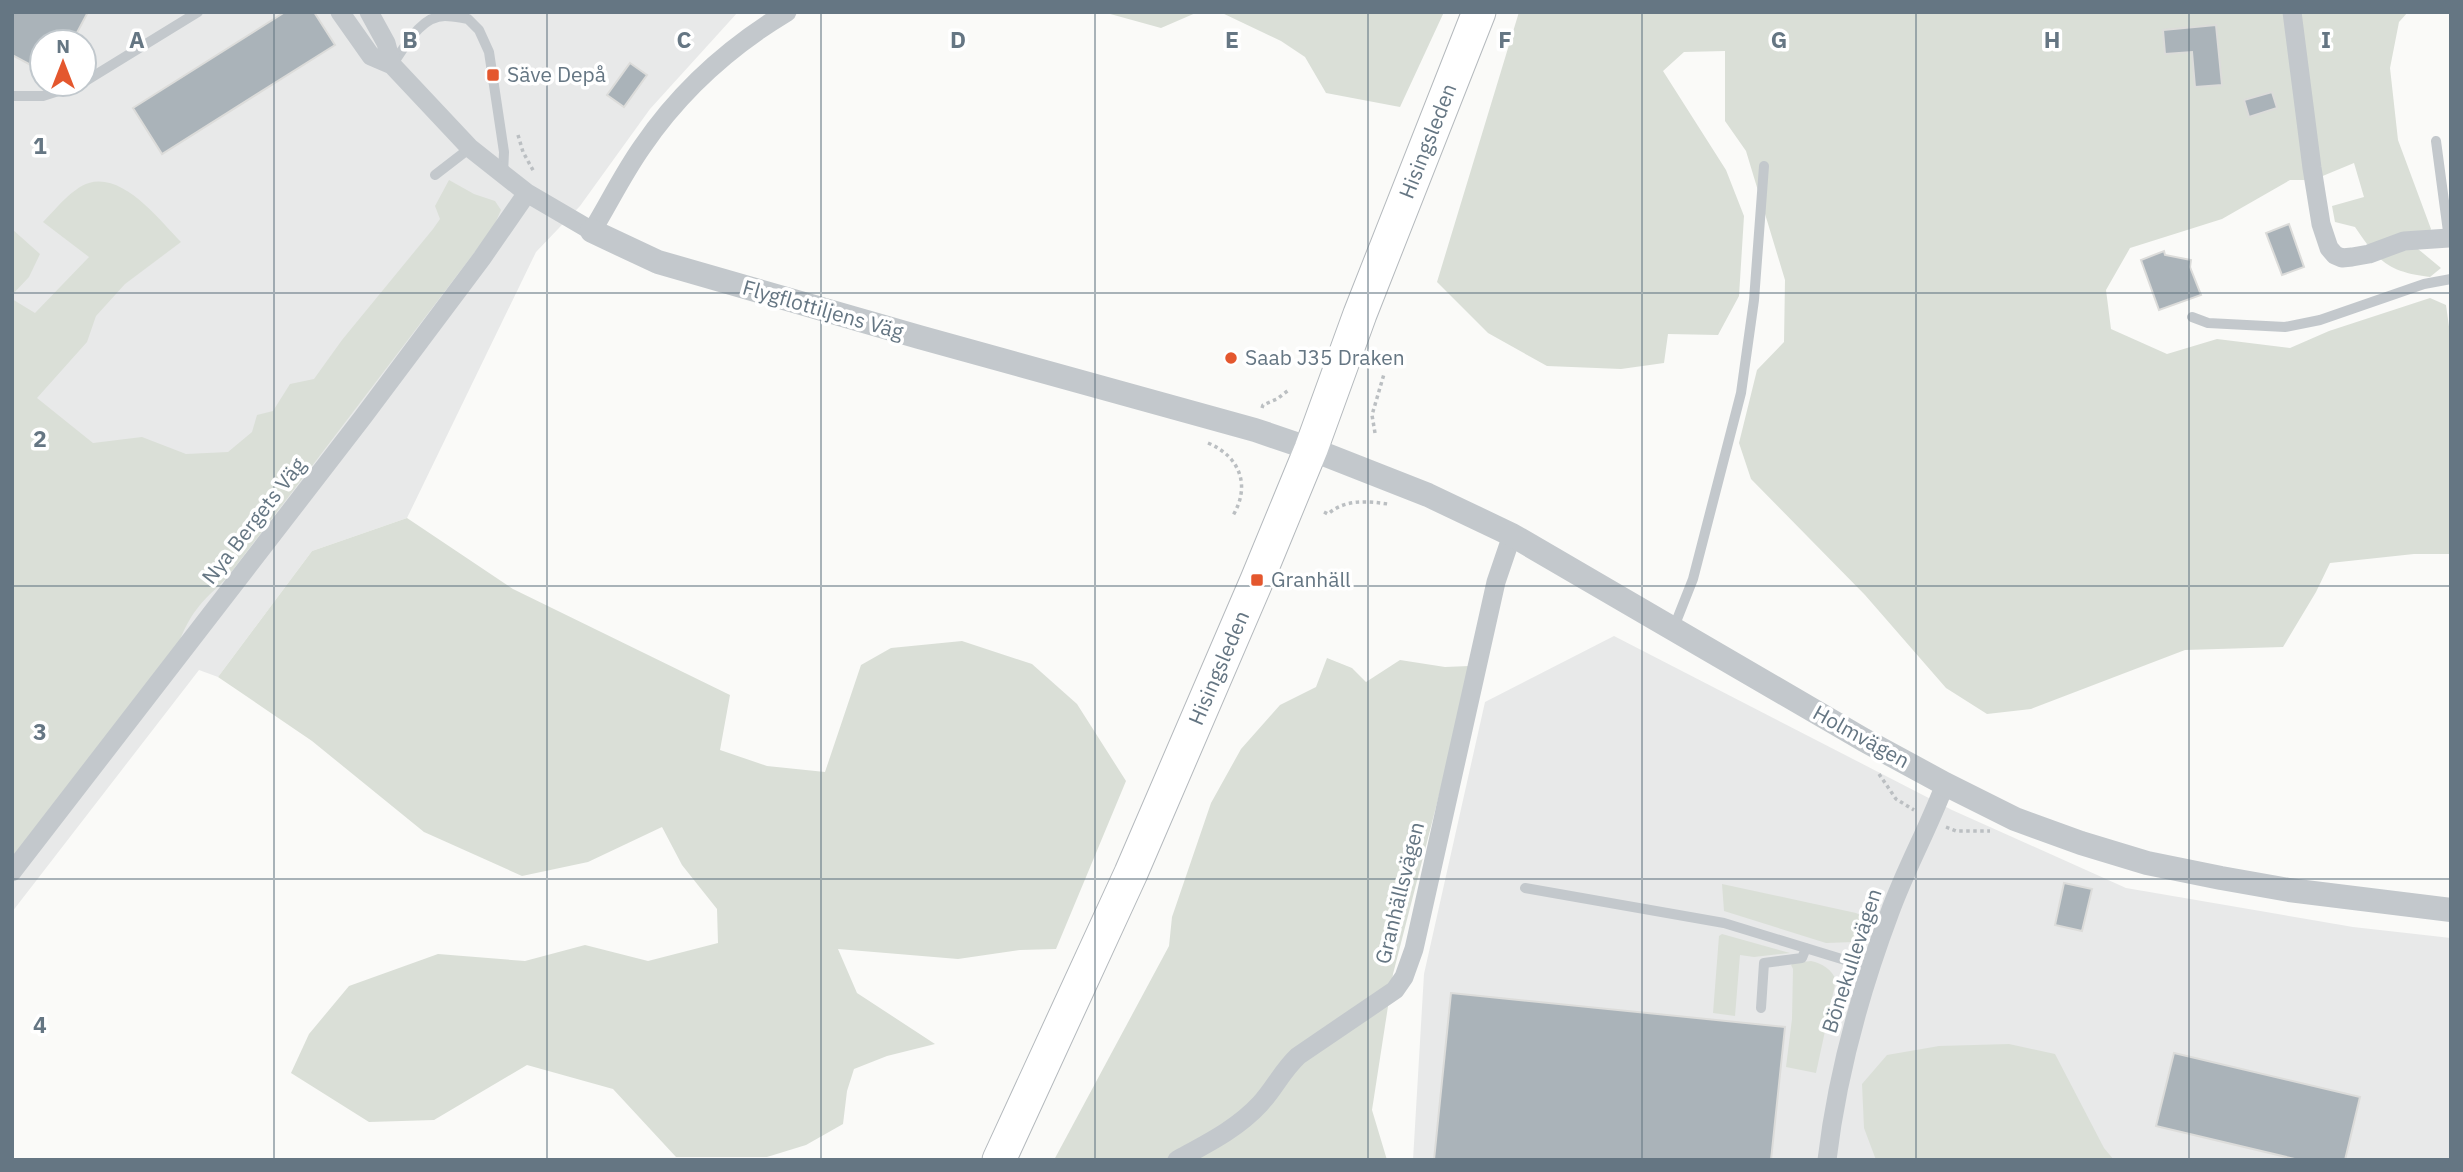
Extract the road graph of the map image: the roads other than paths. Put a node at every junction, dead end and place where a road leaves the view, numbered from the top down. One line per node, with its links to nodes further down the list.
1 (198, 12): 8 (lane)
2 (340, 12): 7 (street, Flygflottiljens Väg)
3 (369, 12): 7 (street, Flygflottiljens Väg)
4 (787, 12): 15 (street)
5 (1479, 12): 19 (highway, Hisingsleden)
6 (2292, 12): 16 (street)
7 (392, 65): 10 (street, Flygflottiljens Väg); 12 (lane)
8 (98, 73)
9 (2435, 141): 16 (lane)
10 (470, 148): 12 (street, Flygflottiljens Väg); 13 (lane)
11 (1764, 166): 21 (lane)
12 (503, 174): 14 (street, Flygflottiljens Väg)
13 (435, 175)
14 (531, 195): 15 (street, Flygflottiljens Väg); 23 (street, Nya Bergets Väg)
15 (592, 231): 19 (street, Flygflottiljens Väg)
16 (2450, 242)
17 (2451, 279): 18 (lane)
18 (2192, 317)
19 (1311, 449): 20 (street, Holmvägen); 29 (highway, Hisingsleden)
20 (1512, 535): 21 (street, Holmvägen); 30 (street, Granhällsvägen)
21 (1673, 629): 22 (street, Holmvägen)
22 (1945, 784): 25 (street, Holmvägen); 27 (street, Bönekullevägen)
23 (12, 872)
24 (1525, 888): 26 (lane)
25 (2451, 910)
26 (1806, 948): 27 (lane); 28 (lane)
27 (1871, 968): 31 (street, Bönekullevägen)
28 (1760, 1008)
29 (999, 1160)
30 (1177, 1160)
31 (1827, 1160)

